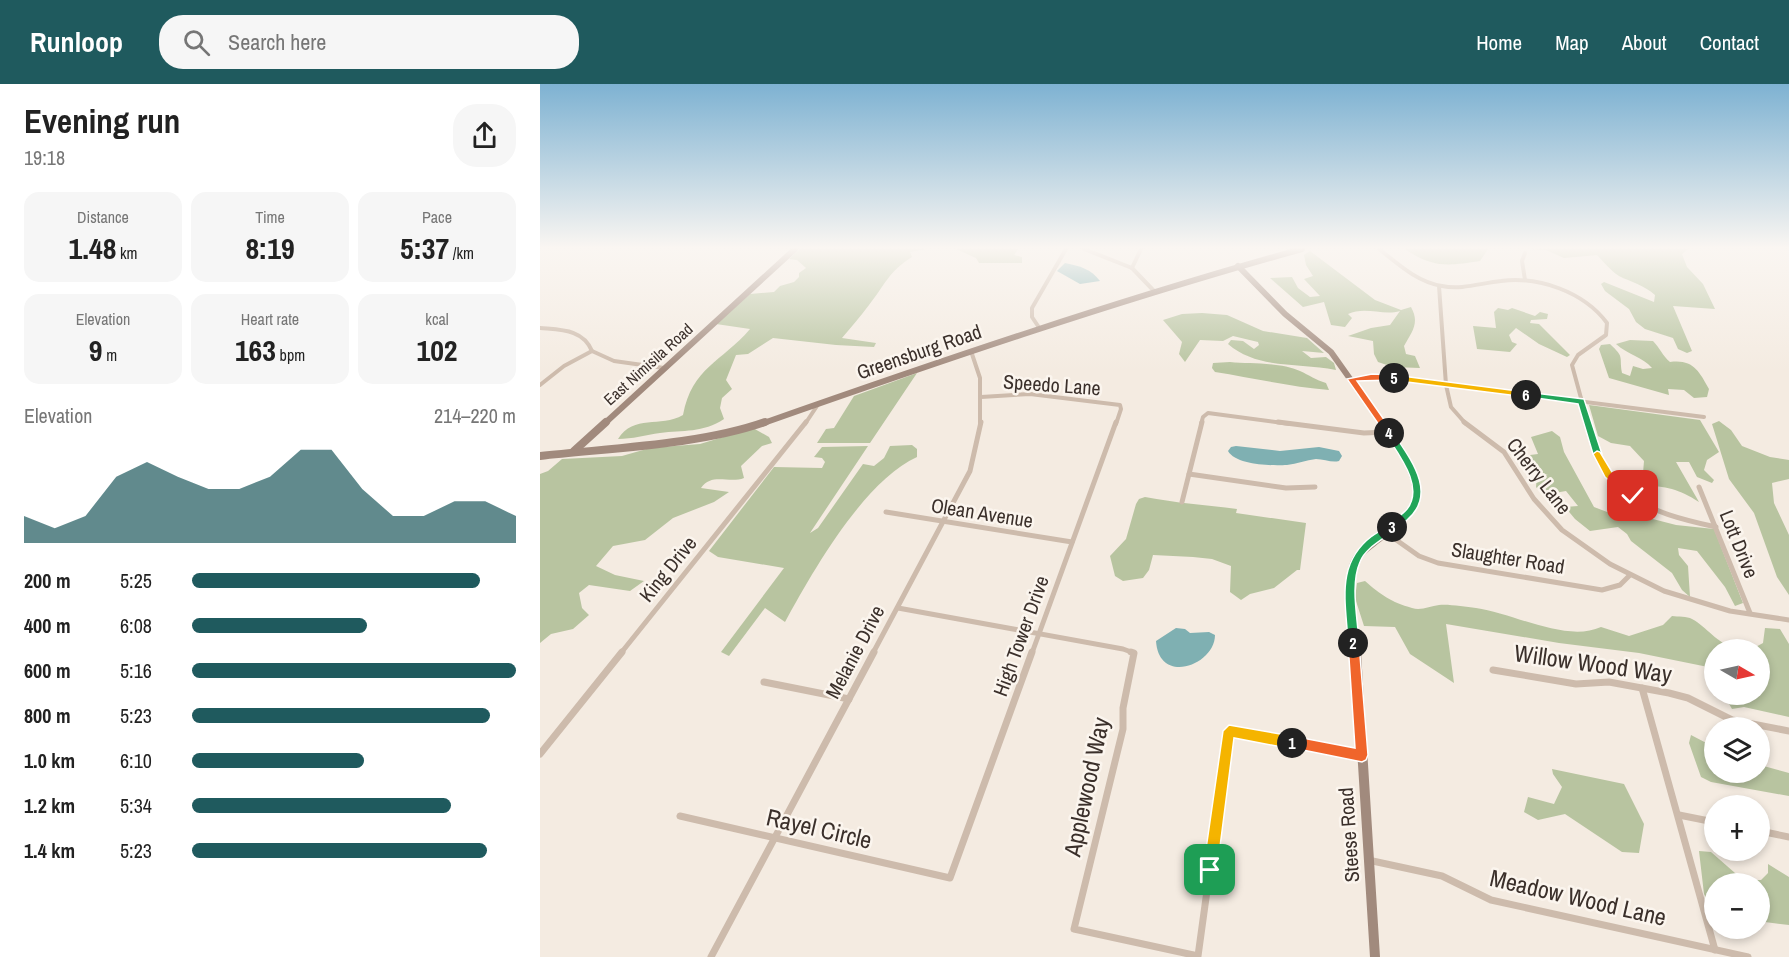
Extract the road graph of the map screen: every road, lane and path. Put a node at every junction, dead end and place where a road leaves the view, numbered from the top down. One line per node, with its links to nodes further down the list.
1 (750, 290): 12 (street, East Nimisila Road)
2 (1043, 290): 9 (street)
3 (1158, 290): 7 (street, Greensburg Road)
4 (1262, 290): 13 (street, Steese Road)
5 (1439, 290): 15 (street, Cherry Lane)
6 (1560, 290): 17 (street)
7 (1154, 291): 9 (street, Greensburg Road)
8 (540, 328): 10 (street)
9 (1040, 329): 11 (street, Greensburg Road)
10 (592, 351): 12 (street); 14 (street)
11 (971, 351): 16 (street, Melanie Drive); 18 (street, Greensburg Road)
12 (664, 368): 22 (street, East Nimisila Road)
13 (1351, 379): 15 (street); 21 (street, Steese Road)
14 (540, 384)
15 (1446, 385): 17 (street); 33 (street, Cherry Lane)
16 (981, 397): 19 (street, Speedo Lane); 29 (street, Melanie Drive)
17 (1581, 401): 20 (street); 30 (street)
18 (819, 403): 22 (street, Greensburg Road); 44 (street, King Drive)
19 (1120, 405): 32 (street, High Tower Drive)
20 (1704, 417)
21 (1388, 432): 24 (street); 31 (street, Steese Road)
22 (574, 451): 23 (street, Greensburg Road)
23 (540, 456)
24 (1189, 474): 25 (street); 27 (street)
25 (1315, 487)
26 (1699, 487): 30 (street, Lott Drive)
27 (1182, 502)
28 (886, 512): 29 (street, Olean Avenue)
29 (943, 522): 32 (street, Olean Avenue); 34 (street, Melanie Drive)
30 (1716, 527): 35 (street, Lott Drive)
31 (1385, 532): 33 (street, Slaughter Road); 45 (street, Steese Road)
32 (1072, 542): 37 (street, High Tower Drive)
33 (1630, 575): 35 (street, Cherry Lane)
34 (898, 608): 37 (street); 42 (street, Melanie Drive)
35 (1750, 613): 36 (street, Cherry Lane)
36 (1789, 620)
37 (1039, 634): 38 (street); 53 (street, High Tower Drive)
38 (1134, 653): 54 (street, Applewood Way)
39 (1493, 670): 41 (street, Willow Wood Way)
40 (764, 682): 42 (street)
41 (1642, 688): 43 (street, Willow Wood Way); 46 (street)
42 (849, 699): 51 (street, Melanie Drive)
43 (1789, 731)
44 (540, 754)
45 (1362, 755): 52 (street, Steese Road); 56 (street)
46 (1679, 815): 48 (street); 55 (street)
47 (680, 816): 51 (street, Rayel Circle)
48 (1704, 820)
49 (1770, 833): 50 (street)
50 (1789, 837)
51 (776, 838): 53 (street, Rayel Circle); 57 (street, Melanie Drive)
52 (1368, 860): 55 (street, Meadow Wood Lane); 58 (street, Steese Road)
53 (950, 878)
54 (1074, 929): 56 (street)
55 (1715, 950): 59 (street, Meadow Wood Lane)
56 (1198, 956)
57 (711, 957)
58 (1375, 957)
59 (1748, 957)

